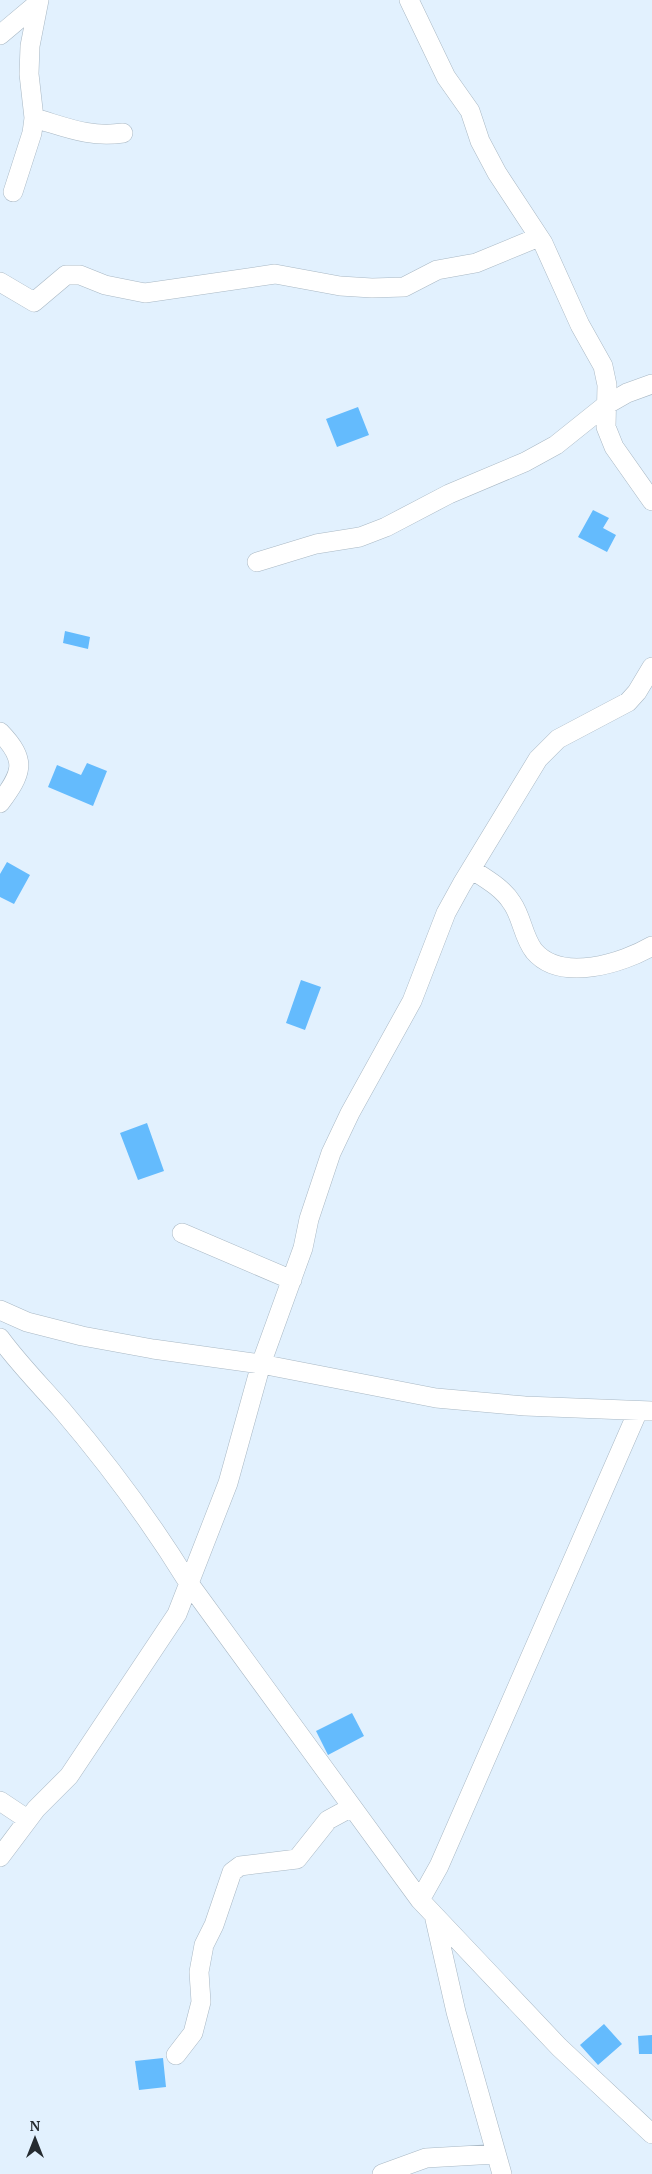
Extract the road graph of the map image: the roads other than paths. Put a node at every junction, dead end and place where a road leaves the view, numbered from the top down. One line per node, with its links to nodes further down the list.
1 (409, 0): 7 (street)
2 (39, 2): 3 (street); 4 (street)
3 (0, 35)
4 (34, 118): 5 (street); 6 (street)
5 (123, 134)
6 (13, 192)
7 (539, 238): 8 (street); 10 (street)
8 (0, 282)
9 (652, 384): 10 (street)
10 (606, 405): 11 (street); 12 (street)
11 (652, 501)
12 (257, 562)
13 (652, 667): 16 (street)
14 (0, 732): 15 (street)
15 (0, 803)
16 (471, 869): 17 (street); 19 (street)
17 (652, 946)
18 (182, 1233): 19 (street)
19 (292, 1280): 22 (street)
20 (0, 1310): 22 (street)
21 (0, 1338): 24 (street)
22 (262, 1364): 23 (street); 24 (street)
23 (645, 1411): 29 (street)
24 (188, 1582): 26 (street); 27 (street)
25 (0, 1801): 27 (street)
26 (352, 1807): 29 (street); 31 (street)
27 (27, 1819): 28 (street)
28 (0, 1857)
29 (420, 1900): 30 (street)
30 (434, 1915): 32 (street); 33 (street)
31 (176, 2055)
32 (652, 2134)
33 (496, 2154): 34 (street); 35 (street)
34 (382, 2174)
35 (502, 2174)

